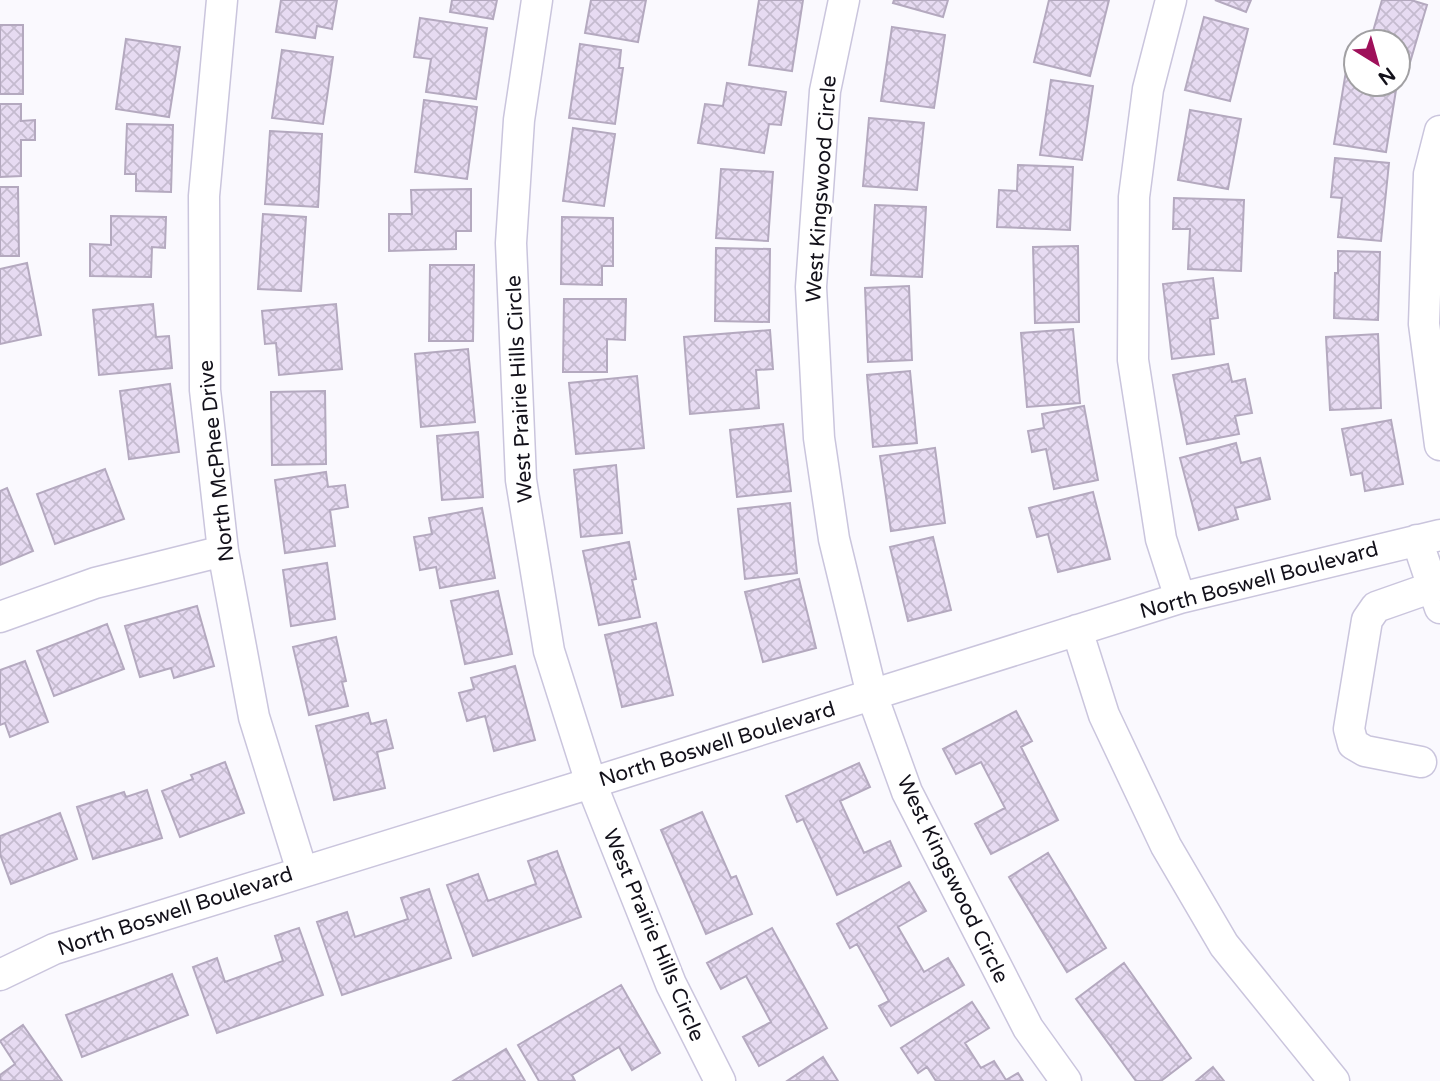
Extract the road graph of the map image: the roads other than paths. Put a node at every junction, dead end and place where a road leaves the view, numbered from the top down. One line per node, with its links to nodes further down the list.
1 (537, 0): 15 (street, West Prairie Hills Circle)
2 (844, 0): 13 (street, West Kingswood Circle)
3 (1171, 0): 9 (street)
4 (216, 1): 8 (street, North McPhee Drive)
5 (1440, 131): 6 (street)
6 (1440, 446)
7 (1429, 537): 9 (street, North Boswell Boulevard); 10 (street)
8 (223, 551): 11 (street); 16 (street, North McPhee Drive)
9 (1180, 598): 12 (street, North Boswell Boulevard)
10 (1436, 598): 14 (street)
11 (0, 617)
12 (1077, 631): 13 (street, North Boswell Boulevard); 20 (street)
13 (872, 695): 15 (street, North Boswell Boulevard); 19 (street, West Kingswood Circle)
14 (1421, 762)
15 (591, 783): 16 (street, North Boswell Boulevard); 18 (street, West Prairie Hills Circle)
16 (302, 871): 17 (street, North Boswell Boulevard)
17 (0, 975)
18 (711, 1078)
19 (1066, 1081)
20 (1334, 1081)

